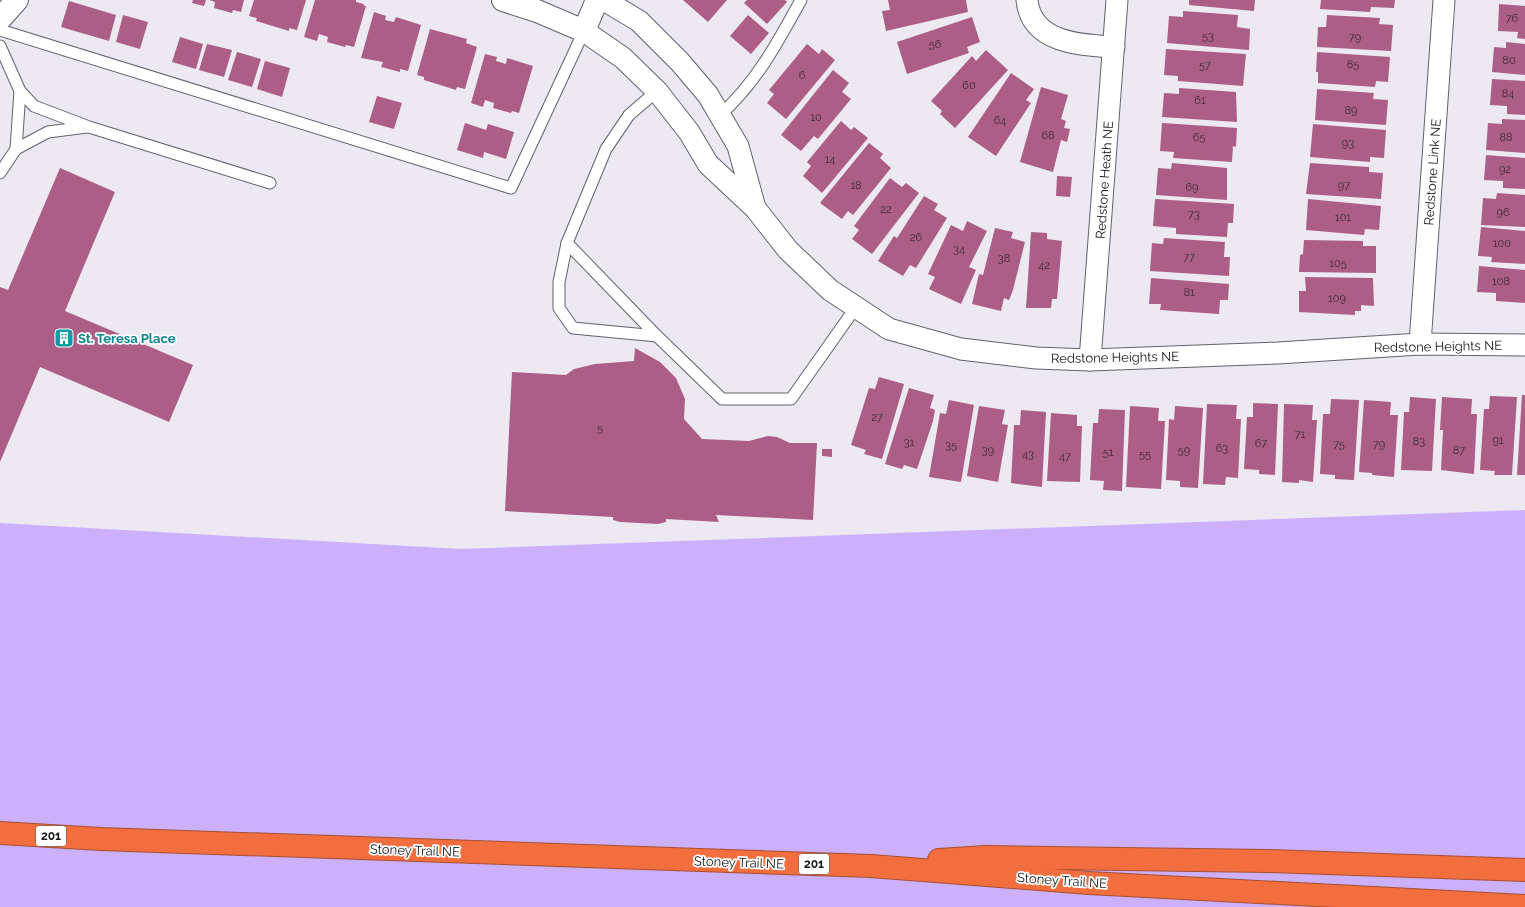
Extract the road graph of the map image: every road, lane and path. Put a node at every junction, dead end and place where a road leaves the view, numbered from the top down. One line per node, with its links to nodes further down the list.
1 (17, 0): 9 (street)
2 (503, 0): 11 (street)
3 (597, 0): 11 (street)
4 (604, 0): 16 (street, Redstone Heights NE)
5 (800, 0): 16 (lane)
6 (1027, 0): 13 (street)
7 (1116, 0): 13 (street, Redstone Heath NE)
8 (1444, 0): 25 (street, Redstone Link NE)
9 (0, 19)
10 (0, 30): 11 (lane)
11 (584, 31): 15 (street, Redstone Heights NE)
12 (0, 46): 14 (lane)
13 (1114, 47): 27 (street, Redstone Heath NE)
14 (20, 91): 17 (lane); 18 (lane)
15 (657, 91): 21 (street, Redstone Heights NE); 22 (lane)
16 (720, 115): 21 (street, Redstone Heights NE)
17 (89, 127): 18 (lane); 20 (lane)
18 (16, 149): 19 (lane)
19 (0, 173)
20 (270, 183)
21 (755, 208): 23 (street, Redstone Heights NE)
22 (567, 243): 24 (lane); 24 (lane)
23 (856, 307): 24 (lane); 27 (street, Redstone Heights NE)
24 (657, 336)
25 (1420, 344): 26 (street, Redstone Heights NE); 27 (street, Redstone Heights NE)
26 (1525, 345)
27 (1090, 360)
28 (0, 833): 29 (highway, Stoney Trail NE / 201)
29 (871, 866): 30 (highway); 31 (highway, Stoney Trail NE / 201)
30 (1525, 870)
31 (1525, 906)

